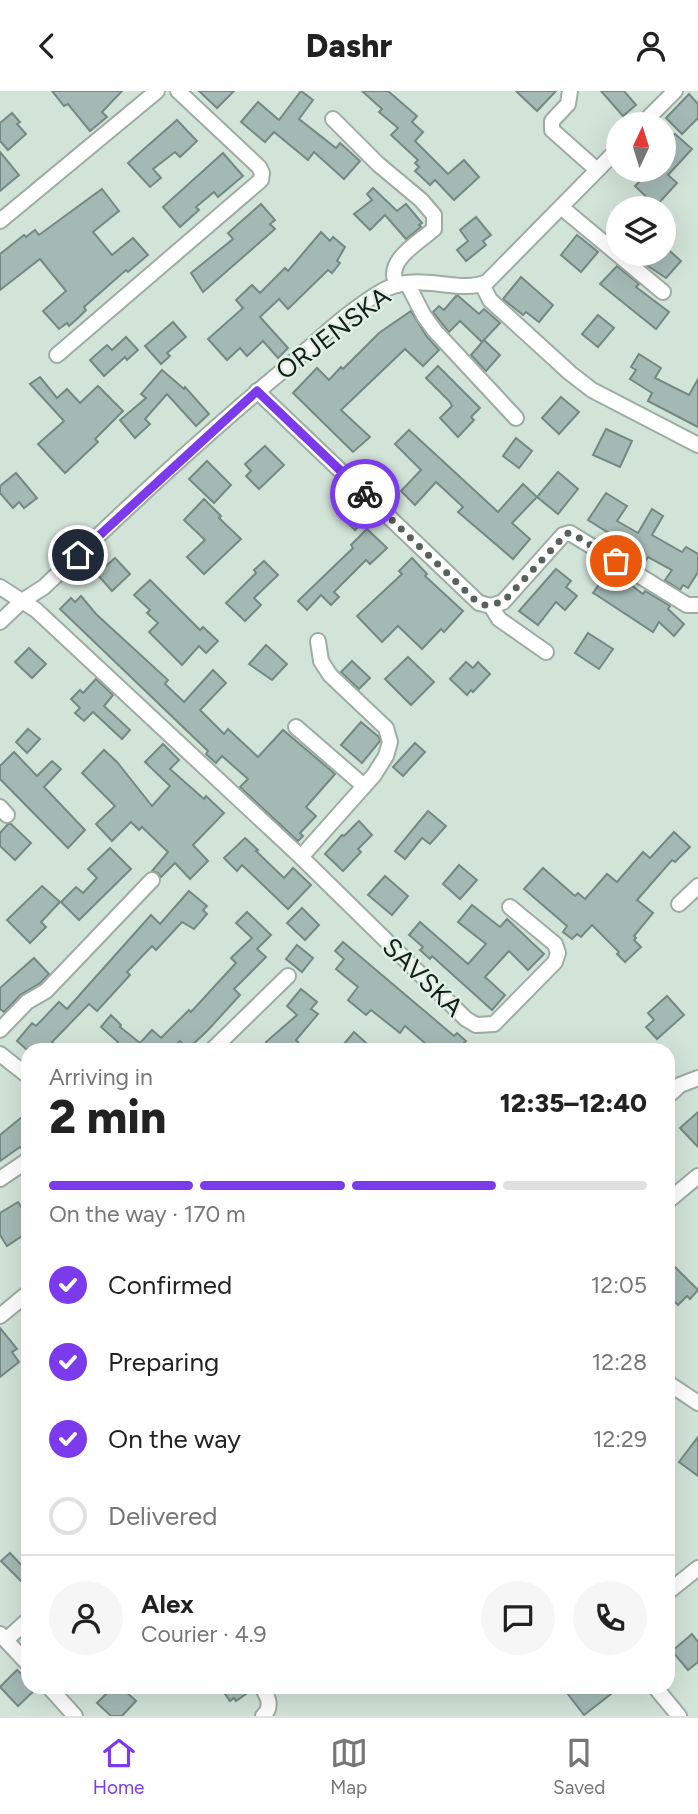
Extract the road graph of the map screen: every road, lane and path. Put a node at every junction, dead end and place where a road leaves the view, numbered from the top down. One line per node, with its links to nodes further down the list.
1 (158, 91): 10 (street)
2 (178, 91): 14 (street)
3 (570, 91): 8 (street)
4 (675, 91): 5 (street)
5 (654, 112)
6 (333, 119): 11 (street)
7 (606, 161): 8 (street)
8 (597, 170): 9 (street)
9 (561, 207): 12 (street); 13 (street)
10 (0, 221)
11 (402, 284): 12 (street, ORJENSKA); 15 (street, ORJENSKA); 16 (street)
12 (482, 284): 17 (street)
13 (663, 292)
14 (57, 355)
15 (257, 391): 19 (street, ORJENSKA); 21 (street)
16 (516, 418)
17 (698, 445)
18 (0, 587): 19 (street, SAVSKA)
19 (22, 601): 22 (street, ORJENSKA); 27 (street, SAVSKA)
20 (698, 605): 21 (street)
21 (491, 606): 24 (street)
22 (0, 622)
23 (318, 641): 26 (street)
24 (546, 652)
25 (296, 727): 26 (street)
26 (364, 786): 27 (street)
27 (301, 857): 31 (street, SAVSKA)
28 (152, 880): 33 (street)
29 (698, 886): 30 (street)
30 (680, 904)
31 (510, 907)
32 (288, 977): 34 (street)
33 (0, 1030)
34 (219, 1043)
35 (0, 1054): 36 (street)
36 (21, 1070)
37 (698, 1078): 38 (street)
38 (675, 1089)
39 (21, 1165): 41 (street)
40 (698, 1176): 42 (street)
41 (0, 1179)
42 (675, 1195)
43 (21, 1299): 44 (street)
44 (0, 1316)
45 (675, 1388): 46 (street)
46 (698, 1403)
47 (698, 1568): 48 (street)
48 (675, 1586)
49 (21, 1625): 50 (street)
50 (3, 1637): 51 (street)
51 (21, 1656)
52 (55, 1694): 55 (street)
53 (266, 1694): 56 (street)
54 (661, 1694): 57 (street)
55 (75, 1716)
56 (262, 1716)
57 (680, 1716)

